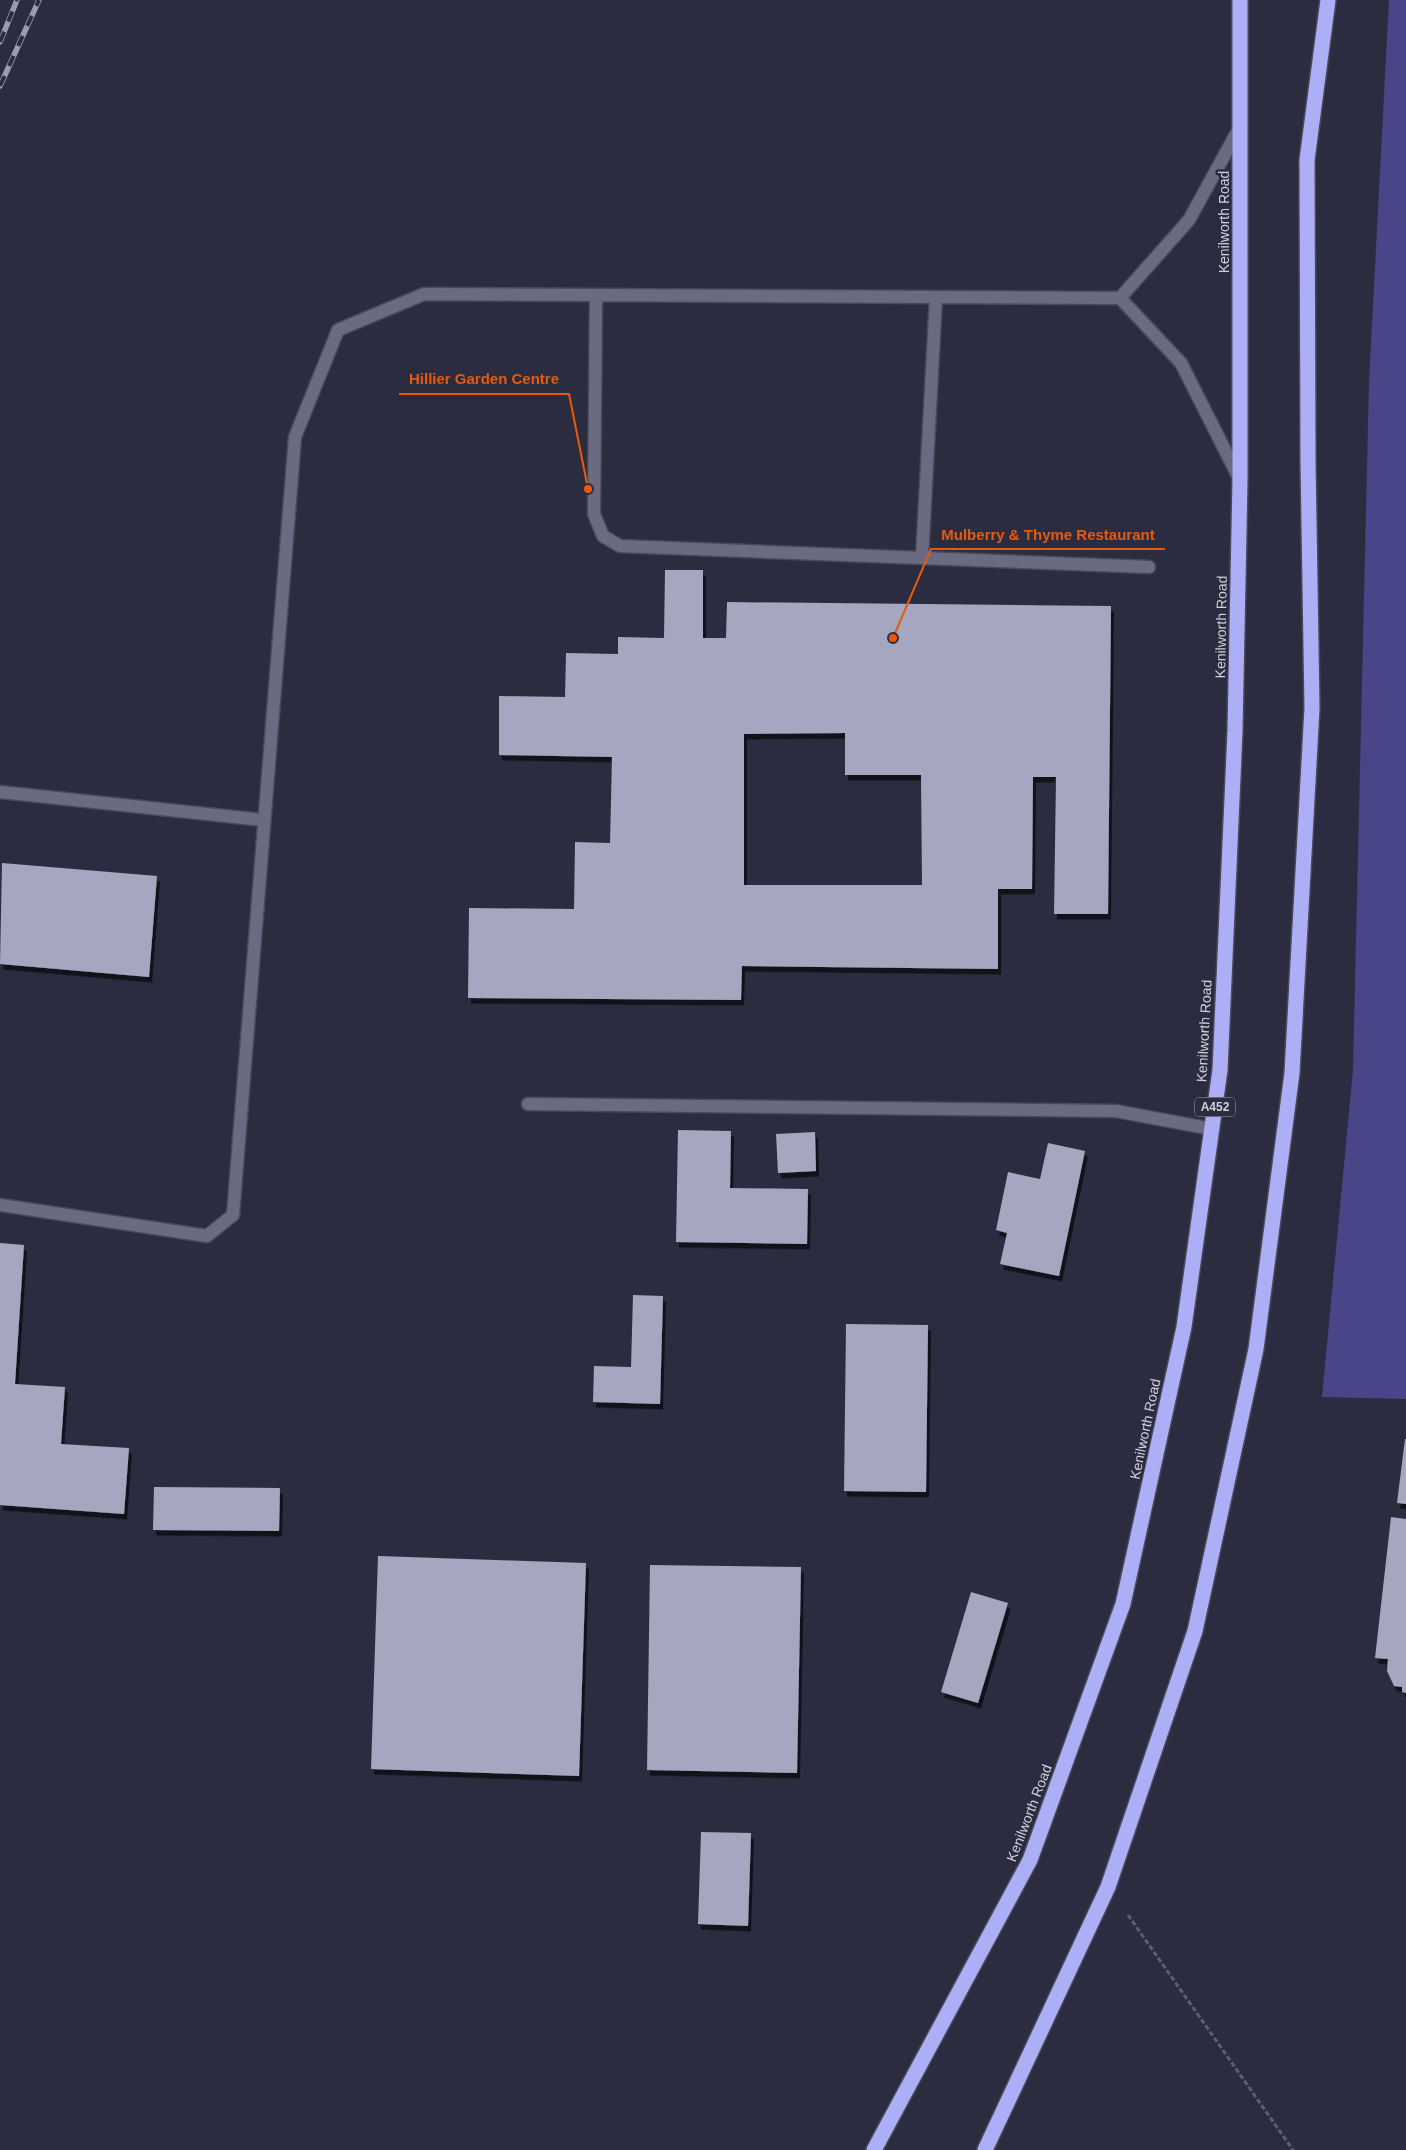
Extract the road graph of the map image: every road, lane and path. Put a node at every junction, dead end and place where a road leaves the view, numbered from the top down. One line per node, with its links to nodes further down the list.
1 (1240, 0): 3 (highway, Kenilworth Road / A452)
2 (1328, 0): 15 (highway)
3 (1241, 125): 6 (lane); 7 (highway, Kenilworth Road / A452)
4 (596, 295): 5 (lane); 8 (lane); 11 (lane)
5 (936, 297): 6 (lane); 8 (lane)
6 (1120, 298): 7 (lane)
7 (1240, 480): 13 (highway, Kenilworth Road / A452)
8 (922, 558): 9 (lane)
9 (1148, 567)
10 (0, 792): 11 (lane)
11 (262, 820): 14 (lane)
12 (528, 1104): 13 (lane)
13 (1212, 1129): 16 (highway, Kenilworth Road / A452)
14 (0, 1206)
15 (1108, 1888): 17 (highway); 18 (path)
16 (874, 2150)
17 (985, 2150)
18 (1293, 2150)

